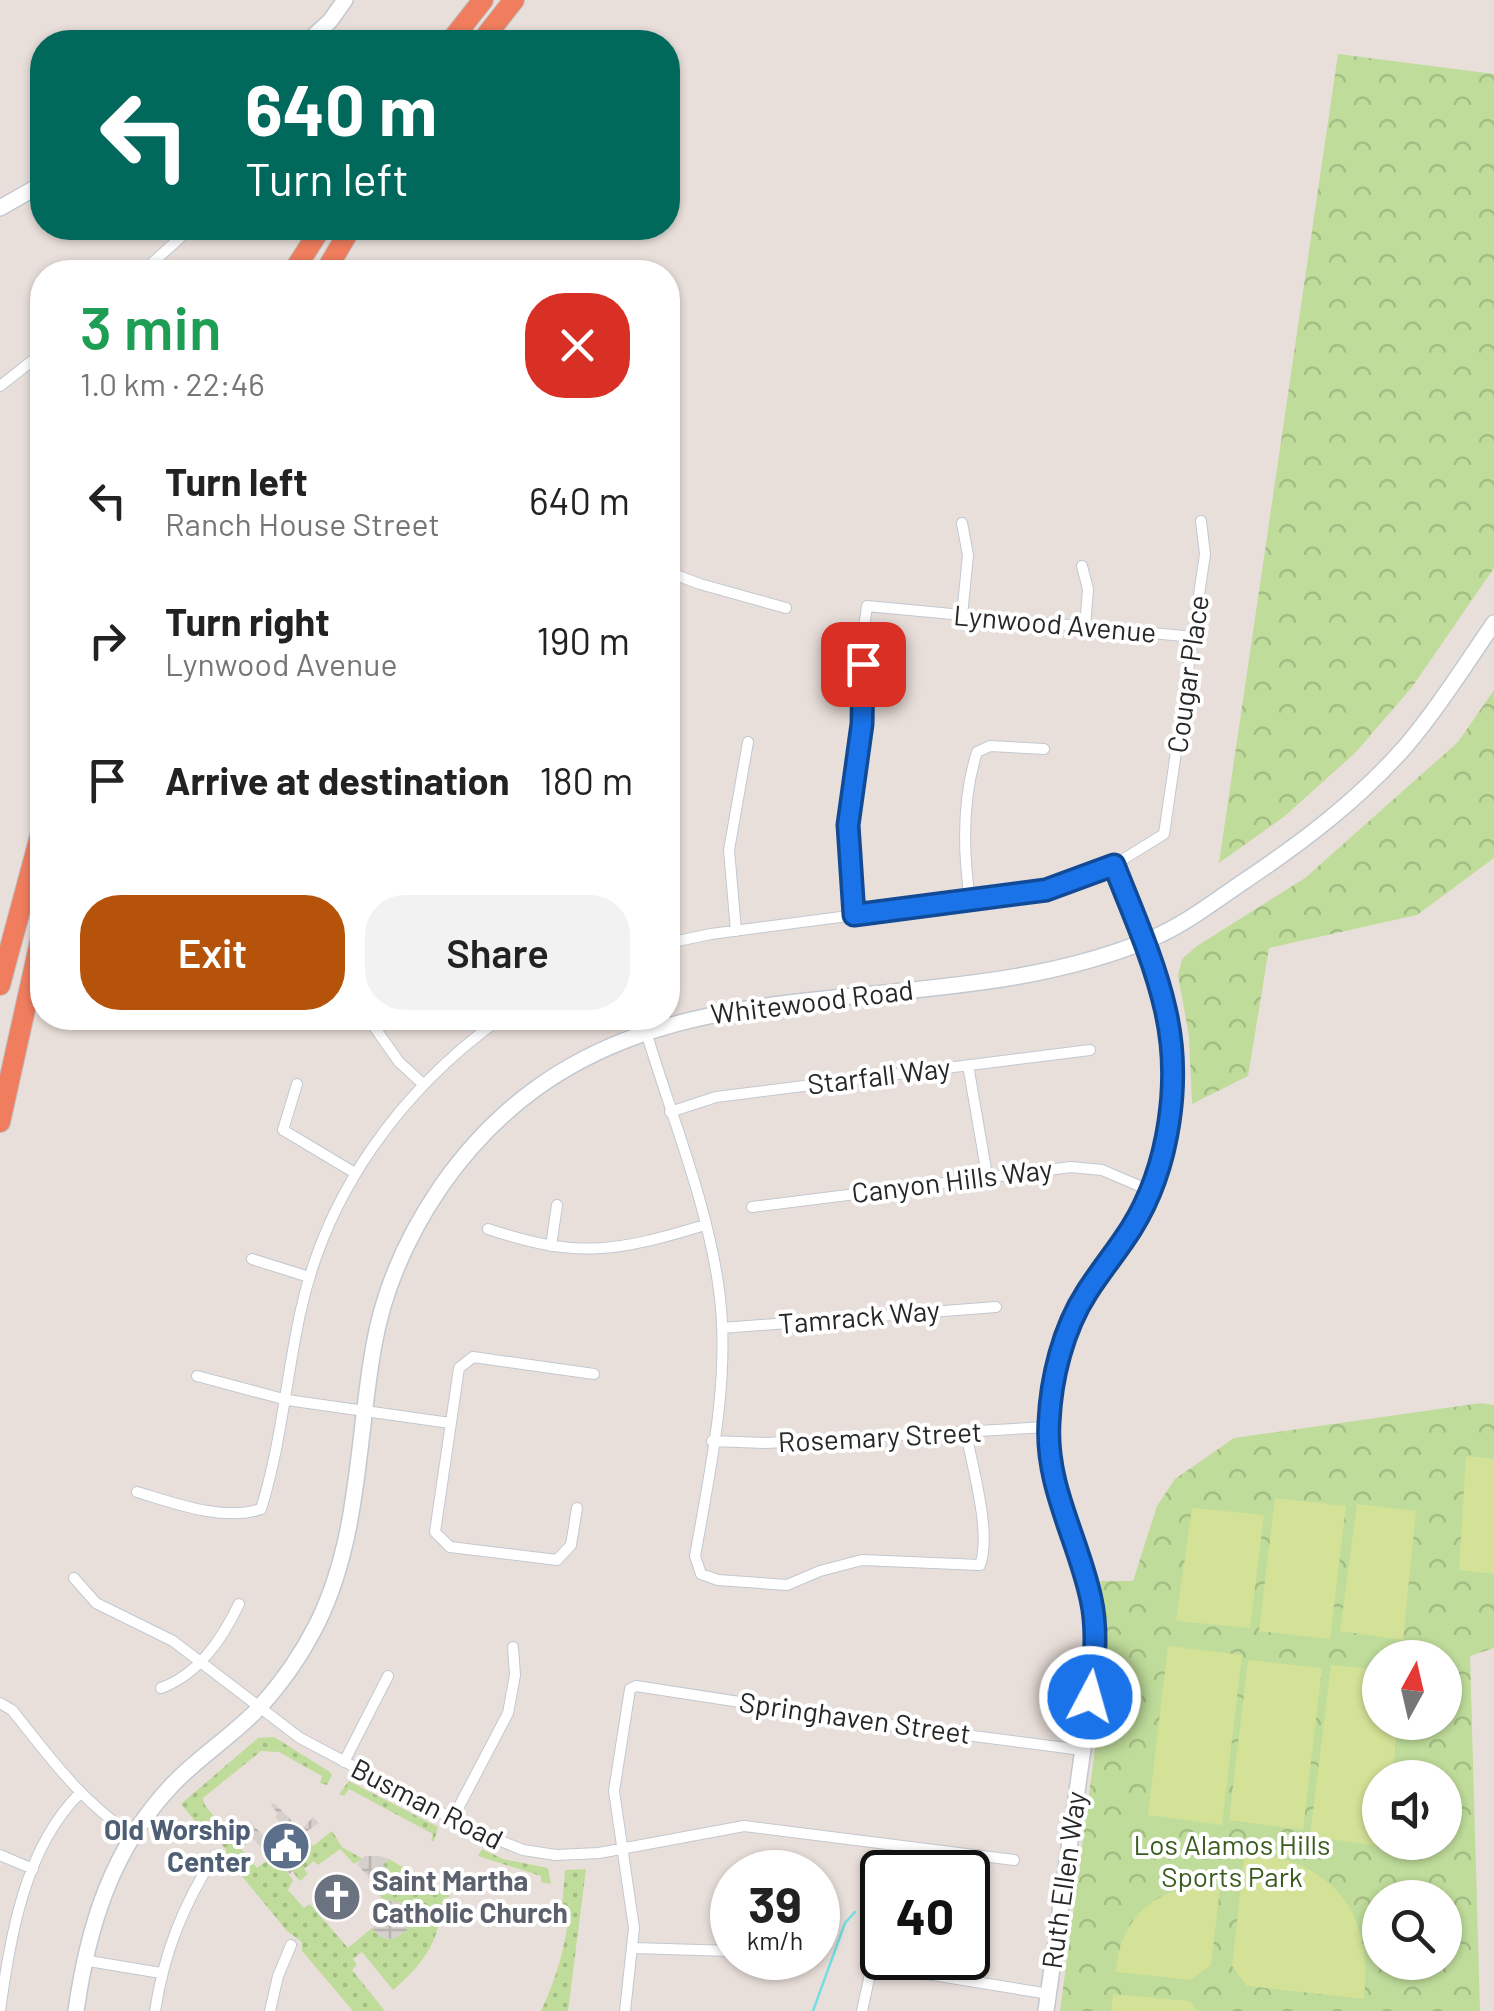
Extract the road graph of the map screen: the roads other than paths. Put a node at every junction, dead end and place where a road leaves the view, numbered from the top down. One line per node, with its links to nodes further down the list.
1 (345, 0): 4 (main road)
2 (483, 0): 5 (highway)
3 (514, 0): 6 (highway)
4 (320, 30)
5 (459, 30)
6 (490, 30)
7 (30, 191): 8 (main road)
8 (0, 208)
9 (178, 240): 10 (street)
10 (156, 260)
11 (30, 362): 12 (street)
12 (0, 386)
13 (1201, 521): 21 (street, Cougar Place)
14 (962, 523): 18 (street)
15 (1082, 566): 20 (street)
16 (680, 578): 17 (street)
17 (786, 608)
18 (962, 615): 20 (street, Lynwood Avenue); 27 (street, Lynwood Avenue)
19 (1494, 623): 30 (main road, Whitewood Road)
20 (1085, 628): 21 (street, Lynwood Avenue)
21 (1194, 637): 24 (street, Cougar Place)
22 (748, 742): 28 (street)
23 (1044, 749): 26 (street)
24 (1114, 865): 26 (street); 30 (street)
25 (30, 874): 31 (highway)
26 (970, 900): 27 (street)
27 (854, 915): 28 (street)
28 (736, 930): 29 (street)
29 (680, 940)
30 (1142, 942): 33 (main road, Whitewood Road); 46 (main road, Ruth Ellen Way)
31 (0, 984)
32 (30, 987): 43 (highway)
33 (680, 1019)
34 (376, 1030): 41 (street)
35 (488, 1030): 41 (street)
36 (634, 1030): 59 (main road, Whitewood Road)
37 (646, 1030): 42 (street)
38 (1090, 1050): 39 (street, Starfall Way)
39 (968, 1065): 42 (street, Starfall Way); 45 (street)
40 (297, 1084): 44 (street)
41 (423, 1084): 44 (street)
42 (670, 1112): 49 (street)
43 (0, 1122)
44 (355, 1173): 53 (street)
45 (987, 1175): 46 (street, Canyon Hills Way); 48 (street, Canyon Hills Way)
46 (1149, 1190): 61 (main road, Ruth Ellen Way)
47 (557, 1205): 51 (street)
48 (752, 1207)
49 (705, 1225): 51 (street); 55 (street)
50 (488, 1230): 51 (street)
51 (550, 1246)
52 (252, 1259): 53 (street)
53 (309, 1277): 58 (street)
54 (996, 1308): 55 (street, Tamrack Way)
55 (722, 1328): 63 (street)
56 (594, 1374): 60 (street)
57 (197, 1376): 58 (street)
58 (287, 1400): 59 (street); 64 (street)
59 (365, 1411): 60 (street); 73 (main road, Whitewood Road)
60 (450, 1423): 65 (street)
61 (1048, 1427): 62 (street, Rosemary Street); 74 (main road, Ruth Ellen Way)
62 (966, 1432): 63 (street, Rosemary Street); 63 (street)
63 (712, 1441)
64 (137, 1492)
65 (576, 1508)
66 (74, 1578): 69 (street, Busman Road)
67 (239, 1604): 69 (street)
68 (513, 1647): 77 (street)
69 (201, 1662): 71 (street); 73 (street, Busman Road)
70 (388, 1676): 75 (street)
71 (162, 1688)
72 (0, 1703): 76 (street)
73 (258, 1709): 75 (street, Busman Road); 78 (main road, Whitewood Road)
74 (1082, 1750): 80 (street, Springhaven Street); 92 (main road, Ruth Ellen Way)
75 (344, 1762): 77 (street, Busman Road)
76 (80, 1793): 78 (street); 84 (street)
77 (453, 1818): 80 (street, Busman Road)
78 (133, 1835): 88 (main road, Whitewood Road)
79 (910, 1848): 80 (street, Busman Road); 83 (street, Busman Road)
80 (622, 1850): 86 (street)
81 (0, 1855): 84 (street)
82 (215, 1855): 89 (street)
83 (1014, 1860)
84 (33, 1868): 93 (street)
85 (291, 1945): 96 (street)
86 (633, 1948): 87 (street); 97 (street)
87 (710, 1950)
88 (83, 1960): 89 (street); 94 (main road, Whitewood Road)
89 (161, 1973): 95 (street)
90 (869, 1980): 98 (street)
91 (966, 1980): 92 (street)
92 (1048, 1994): 99 (main road, Ruth Ellen Way)
93 (0, 2008)
94 (76, 2011)
95 (156, 2011)
96 (270, 2011)
97 (625, 2011)
98 (862, 2011)
99 (1046, 2011)

